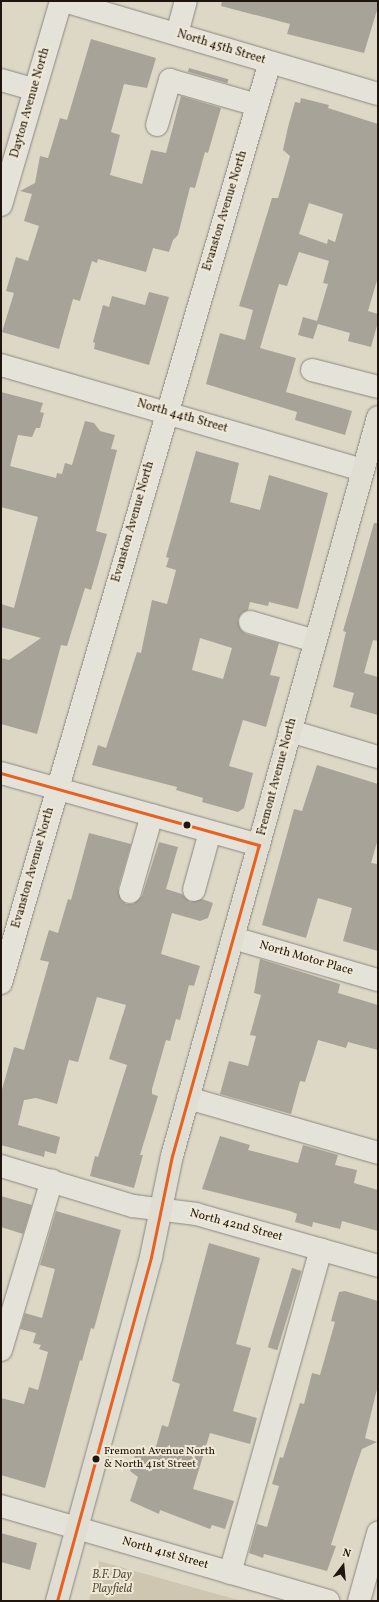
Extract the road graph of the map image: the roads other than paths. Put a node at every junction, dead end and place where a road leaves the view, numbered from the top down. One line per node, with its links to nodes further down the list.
1 (61, 1): 7 (street, Dayton Avenue North)
2 (64, 1): 4 (street, North 45th Street)
3 (186, 1): 4 (street)
4 (177, 34): 5 (street, North 45th Street)
5 (270, 62): 8 (street, North 45th Street); 9 (street, Evanston Avenue North)
6 (1, 80): 7 (street)
7 (35, 90): 11 (street, Dayton Avenue North)
8 (378, 94)
9 (257, 105): 10 (street); 15 (street, Evanston Avenue North)
10 (157, 125)
11 (1, 205)
12 (1, 365): 15 (street, North 44th Street)
13 (312, 370): 14 (street)
14 (378, 387)
15 (166, 413): 17 (street, North 44th Street); 23 (street, Evanston Avenue North)
16 (378, 417): 17 (main road, Fremont Avenue North)
17 (362, 470): 19 (main road, Fremont Avenue North)
18 (250, 622): 19 (street)
19 (315, 641): 20 (main road, Fremont Avenue North)
20 (290, 732): 21 (street); 26 (main road, Fremont Avenue North)
21 (378, 757)
22 (1, 773): 23 (street)
23 (56, 788): 24 (street); 31 (street, Evanston Avenue North)
24 (152, 815): 25 (street); 28 (street)
25 (210, 832): 26 (street); 27 (street)
26 (259, 845): 29 (main road, Fremont Avenue North)
27 (194, 890)
28 (130, 892)
29 (233, 938): 30 (street, North Motor Place); 32 (main road, Fremont Avenue North)
30 (378, 980)
31 (1, 983)
32 (188, 1098): 33 (street); 36 (main road, Fremont Avenue North)
33 (378, 1153)
34 (1, 1166): 35 (street, North 42nd Street)
35 (52, 1180): 36 (street, North 42nd Street); 39 (street)
36 (161, 1210): 37 (street, North 42nd Street); 41 (main road, Fremont Avenue North)
37 (321, 1250): 38 (street, North 42nd Street); 43 (street)
38 (378, 1266)
39 (1, 1350)
40 (1, 1506): 41 (street, North 41st Street)
41 (76, 1529): 43 (street, North 41st Street); 44 (main road, Fremont Avenue North)
42 (378, 1533): 46 (street)
43 (230, 1573): 45 (street, North 41st Street)
44 (57, 1601)
45 (329, 1601)
46 (359, 1601)

